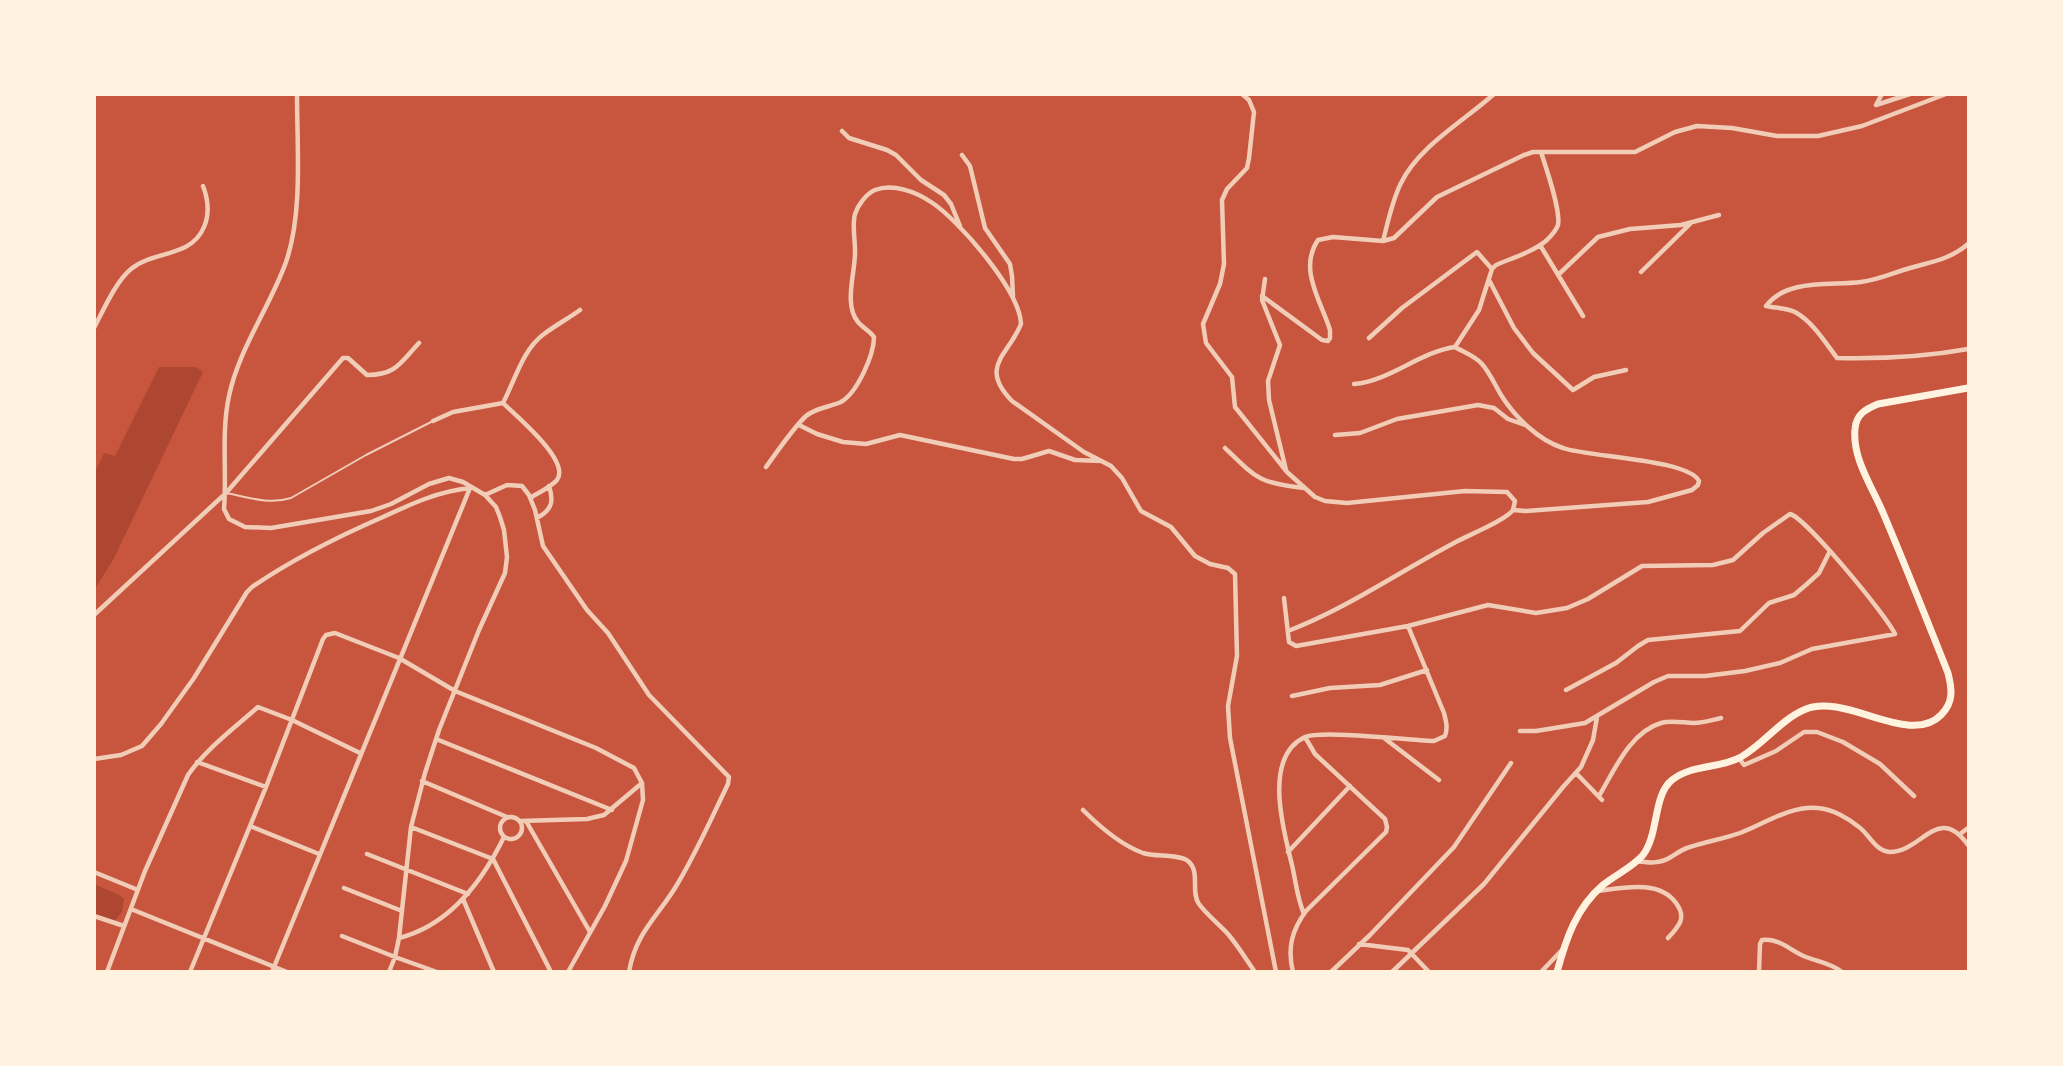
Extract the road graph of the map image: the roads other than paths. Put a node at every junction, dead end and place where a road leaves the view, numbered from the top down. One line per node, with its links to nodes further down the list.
1 (297, 94): 46 (street)
2 (1242, 94): 42 (street)
3 (1494, 94): 14 (street)
4 (1882, 94): 5 (street)
5 (1910, 94)
6 (1946, 94): 8 (street)
7 (842, 130): 13 (street)
8 (1541, 152): 14 (street); 16 (street)
9 (962, 155): 22 (street)
10 (203, 186): 26 (street)
11 (1719, 215): 12 (street)
12 (1692, 222): 18 (street); 19 (street)
13 (961, 228): 22 (street); 36 (street)
14 (1383, 241): 23 (street)
15 (1968, 244): 30 (street)
16 (1540, 245): 17 (street); 19 (street)
17 (1492, 269): 21 (street); 27 (street)
18 (1641, 272)
19 (1558, 275): 25 (street)
20 (1265, 279): 23 (street)
21 (1489, 279): 29 (street); 31 (street)
22 (1013, 296): 40 (street)
23 (1262, 296): 42 (street)
24 (580, 310): 34 (street)
25 (1583, 316)
26 (94, 328)
27 (1369, 338)
28 (419, 343): 46 (street)
29 (1455, 347): 32 (street); 37 (street)
30 (1968, 349)
31 (1626, 370)
32 (1354, 384)
33 (1968, 388): 69 (main road)
34 (503, 403): 35 (street); 43 (street)
35 (433, 421): 46 (lane)
36 (799, 425): 40 (street); 41 (street)
37 (1528, 426): 38 (street); 49 (street)
38 (1335, 435)
39 (1225, 448): 45 (street)
40 (1103, 461): 127 (street)
41 (766, 467)
42 (1287, 472): 45 (street)
43 (549, 486): 48 (street); 50 (street)
44 (470, 488): 46 (street); 47 (street); 56 (street); 70 (street)
45 (1304, 488): 49 (street)
46 (226, 493): 53 (street)
47 (486, 495): 48 (street); 59 (street)
48 (530, 498): 50 (street)
49 (1514, 510): 55 (street)
50 (537, 518): 125 (street)
51 (1830, 551): 54 (street); 58 (street); 61 (street)
52 (1284, 598): 55 (street)
53 (94, 615)
54 (1408, 626): 55 (street); 57 (street)
55 (1288, 631)
56 (399, 658): 59 (street); 63 (street); 68 (street)
57 (1427, 670): 60 (street); 66 (street)
58 (1566, 690)
59 (455, 691): 67 (street); 76 (street)
60 (1292, 696)
61 (1597, 717): 64 (street); 73 (street)
62 (1721, 718): 73 (street)
63 (292, 720): 68 (street); 71 (street); 78 (street)
64 (1520, 731)
65 (1305, 737): 66 (street); 77 (street); 90 (street)
66 (1384, 738): 74 (street)
67 (436, 739): 75 (street); 80 (street)
68 (360, 753): 91 (street)
69 (1739, 758): 79 (street); 94 (main road)
70 (94, 759)
71 (197, 762): 78 (street); 98 (street)
72 (1511, 763): 112 (street)
73 (1576, 773): 114 (street)
74 (1439, 780)
75 (422, 782): 82 (street); 85 (street)
76 (642, 783): 80 (street); 107 (street)
77 (1350, 786): 90 (street); 104 (street)
78 (266, 787): 84 (street)
79 (1914, 796)
80 (612, 810): 83 (street)
81 (1083, 810): 126 (street)
82 (507, 817): 83 (street); 88 (street)
83 (523, 821): 88 (street); 107 (street)
84 (250, 826): 91 (street); 109 (street)
85 (411, 827): 93 (street); 95 (street)
86 (1968, 828): 87 (street)
87 (1960, 834): 89 (street); 94 (street)
88 (504, 837): 93 (street)
89 (1968, 844)
90 (1288, 852): 104 (street)
91 (319, 854): 116 (street)
92 (367, 854): 95 (street)
93 (493, 860): 100 (street); 123 (street)
94 (1636, 861): 99 (main road)
95 (406, 869): 100 (street); 103 (street)
96 (94, 872): 98 (street)
97 (344, 888): 103 (street)
98 (138, 890): 102 (street)
99 (1597, 891): 111 (street); 113 (main road)
100 (468, 894): 101 (street)
101 (463, 899): 110 (street); 122 (street)
102 (131, 909): 106 (street); 109 (street)
103 (402, 910): 110 (street)
104 (1304, 914): 128 (street)
105 (94, 916): 106 (street)
106 (124, 926): 117 (street)
107 (590, 932): 124 (street)
108 (342, 936): 115 (street)
109 (204, 938): 116 (street); 118 (street)
110 (399, 938): 115 (street)
111 (1668, 938)
112 (1359, 944): 114 (street); 129 (street)
113 (1562, 950): 132 (street); 133 (main road)
114 (1411, 952): 130 (street); 131 (street)
115 (395, 957): 120 (street); 121 (street)
116 (273, 969): 119 (street)
117 (107, 972)
118 (190, 972)
119 (286, 972)
120 (389, 972)
121 (437, 972)
122 (494, 972)
123 (551, 972)
124 (568, 972)
125 (629, 972)
126 (1255, 972)
127 (1276, 972)
128 (1293, 972)
129 (1331, 972)
130 (1392, 972)
131 (1429, 972)
132 (1541, 972)
133 (1557, 972)
134 (1759, 972): 135 (street)
135 (1842, 972)

